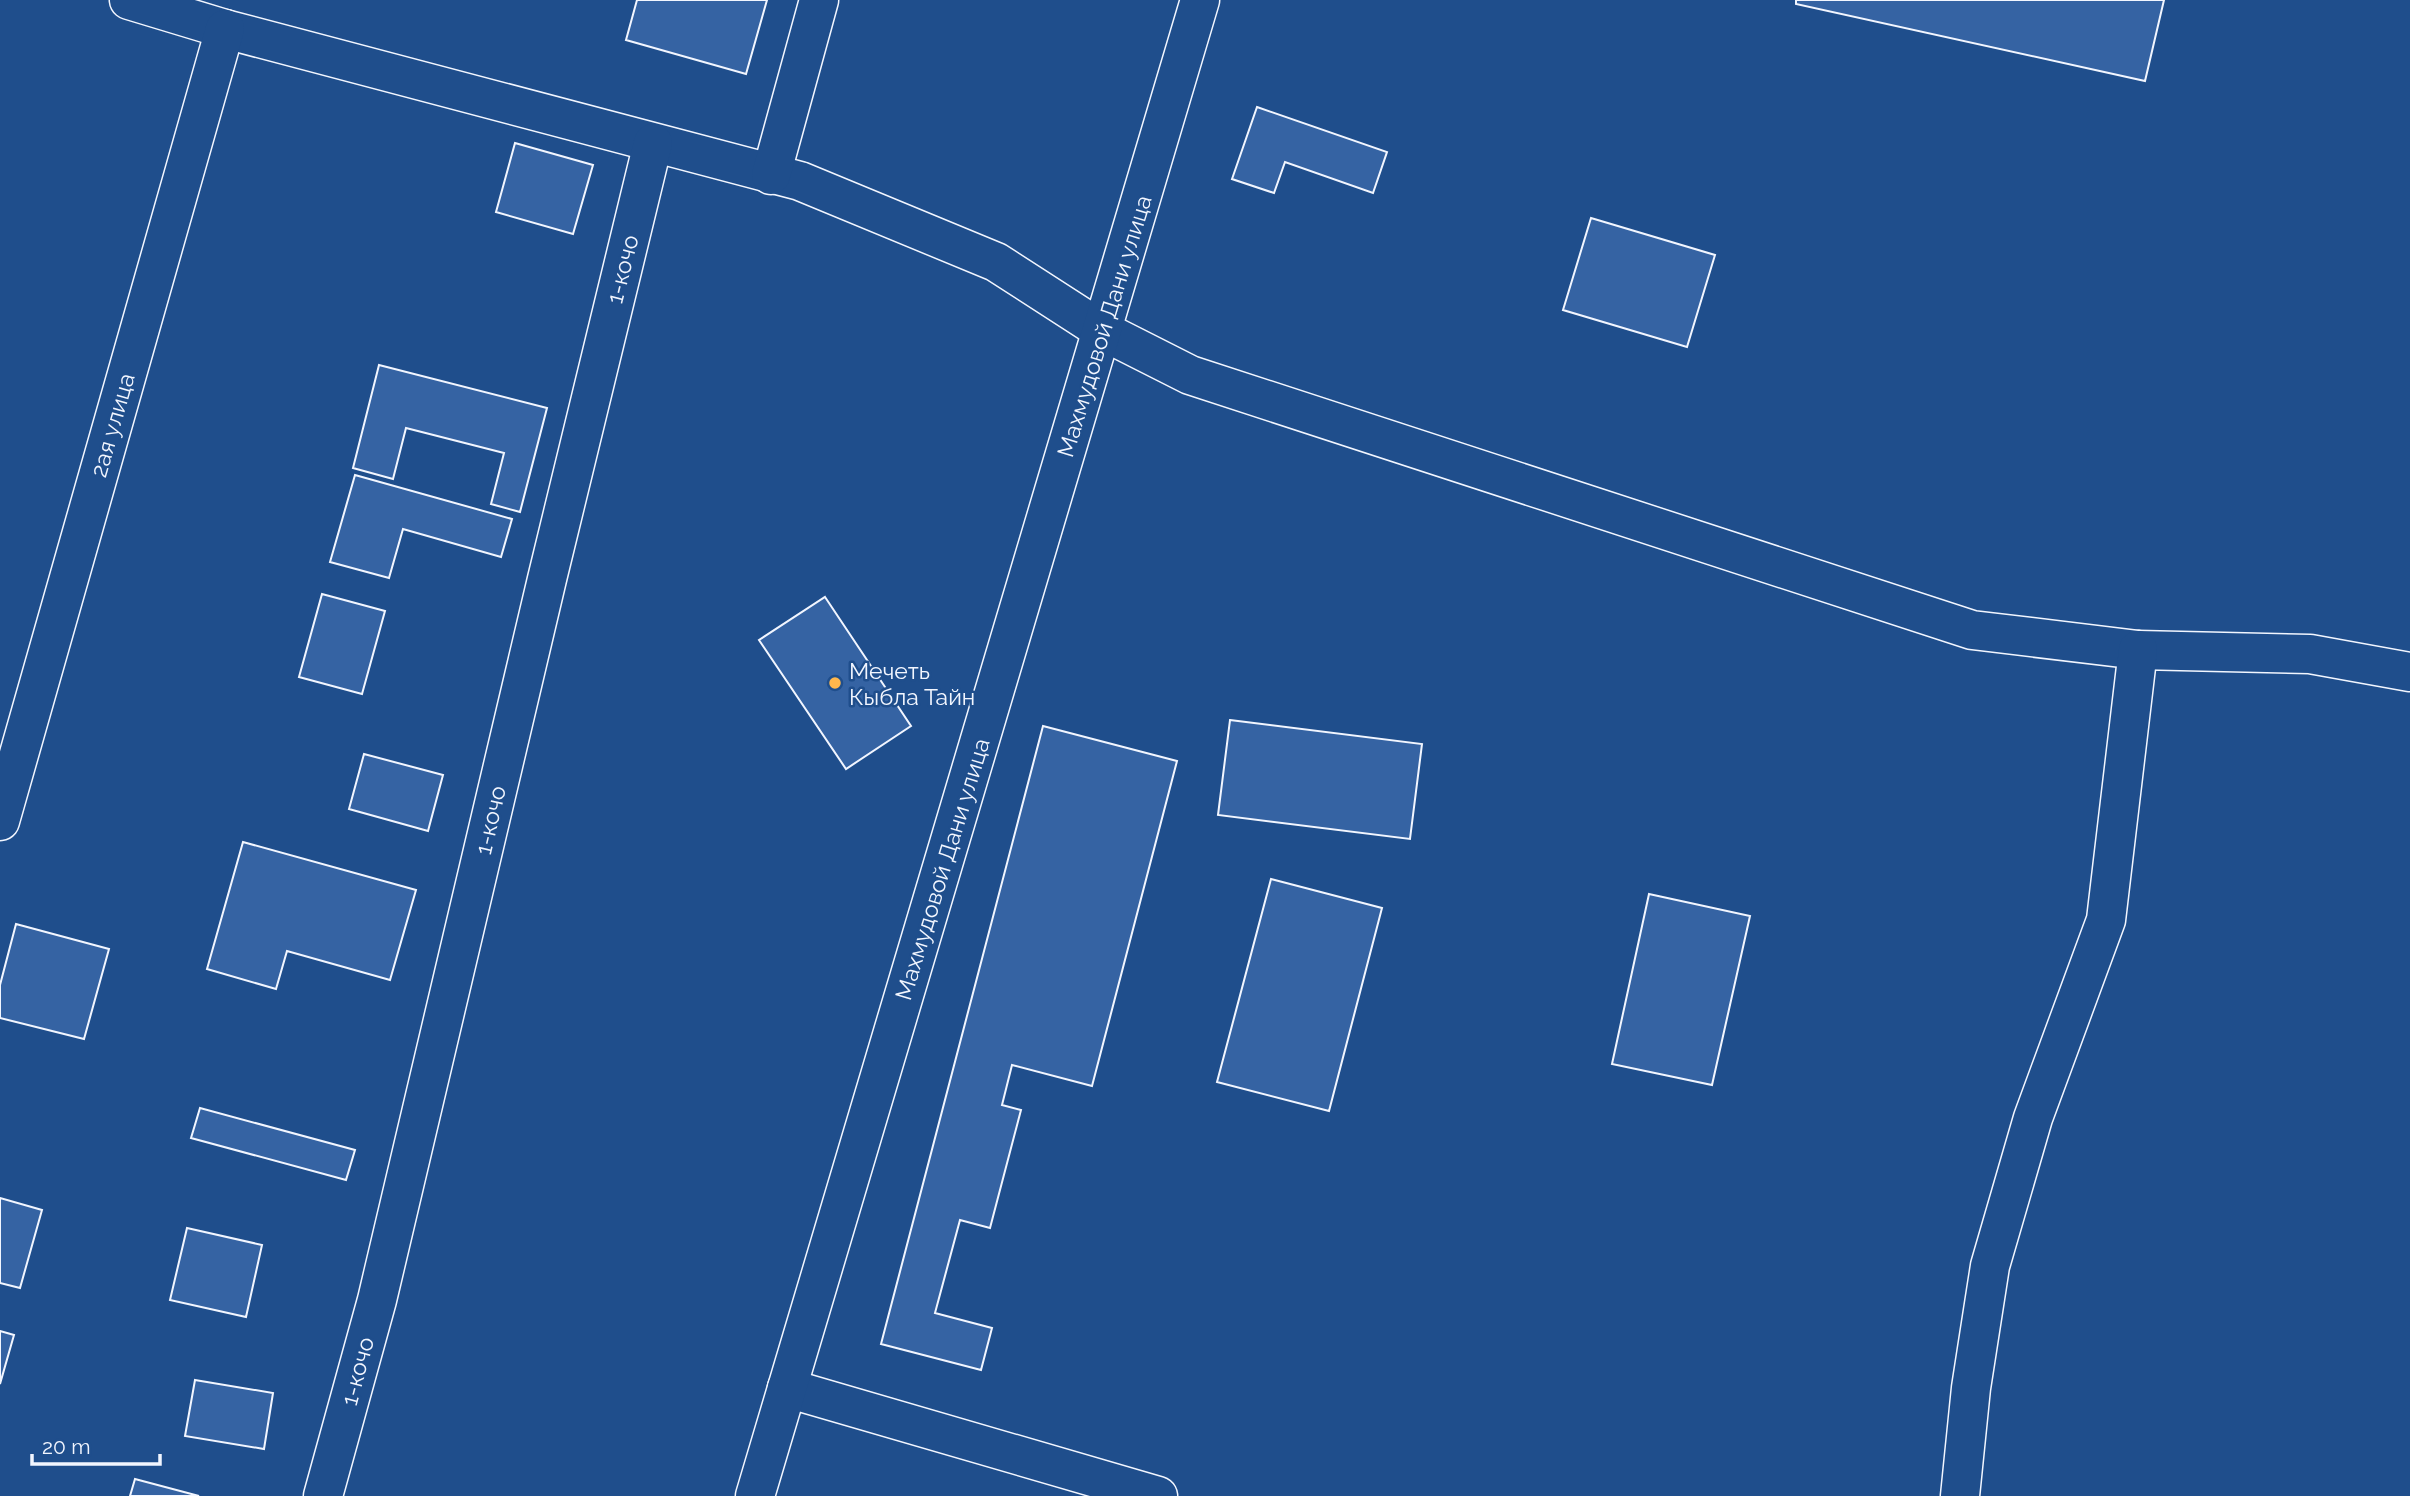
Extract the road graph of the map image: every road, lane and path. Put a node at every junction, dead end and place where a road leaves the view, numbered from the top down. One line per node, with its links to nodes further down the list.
1 (819, 0): 6 (street)
2 (1200, 0): 7 (street, Махмудовой Дани улица)
3 (147, 3): 4 (street)
4 (225, 29): 5 (street); 10 (street, 2ая улица)
5 (653, 143): 6 (street); 12 (street, 1-кочо)
6 (771, 175): 7 (street)
7 (1103, 331): 8 (street); 11 (street, Махмудовой Дани улица)
8 (2138, 650): 9 (street); 15 (street)
9 (2410, 672)
10 (0, 821)
11 (786, 1388): 13 (street, Махмудовой Дани улица); 14 (street)
12 (323, 1496)
13 (755, 1496)
14 (1158, 1496)
15 (1960, 1496)

